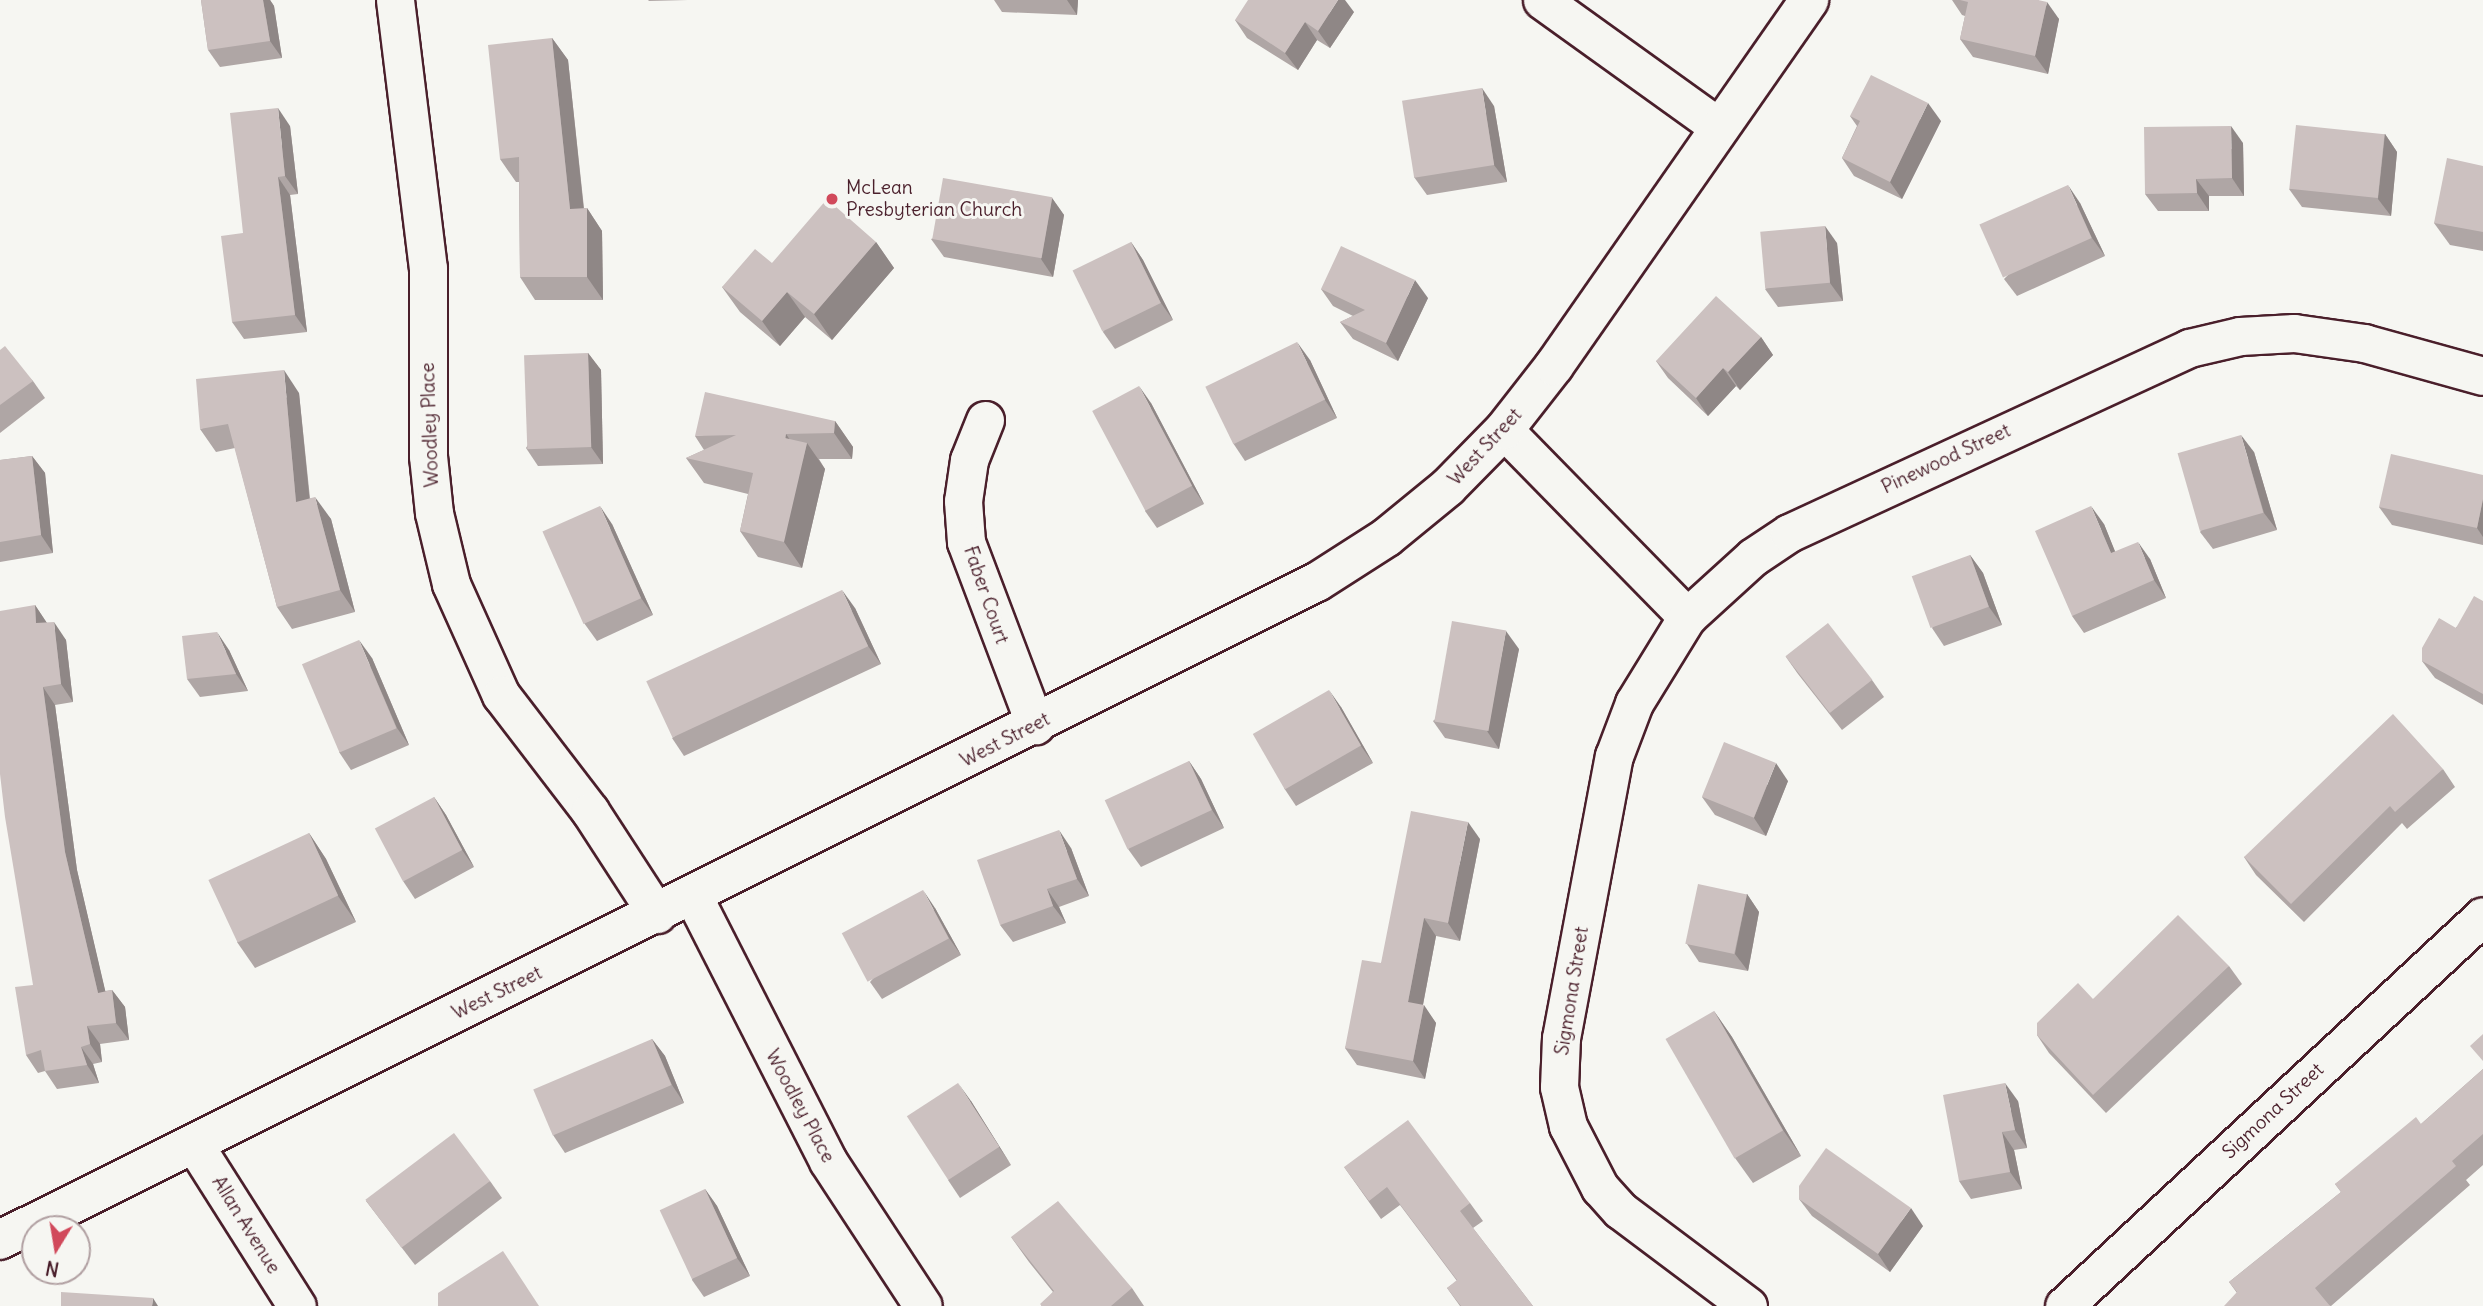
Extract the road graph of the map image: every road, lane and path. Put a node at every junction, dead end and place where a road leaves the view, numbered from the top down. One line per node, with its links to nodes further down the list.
1 (396, 0): 11 (street, Woodley Place)
2 (1542, 0): 4 (street)
3 (1809, 0): 4 (main road, West Street)
4 (1719, 127): 7 (main road, West Street)
5 (2483, 376): 8 (street, Pinewood Street)
6 (985, 420): 9 (street, Faber Court)
7 (1504, 430): 8 (street); 9 (main road, West Street)
8 (1687, 617): 17 (street, Sigmona Street)
9 (1035, 725): 10 (main road, West Street)
10 (693, 896): 11 (main road, West Street); 16 (street, Woodley Place)
11 (657, 914): 13 (main road, West Street)
12 (2483, 916): 18 (street, Sigmona Street)
13 (194, 1144): 14 (main road, West Street); 15 (street, Allan Avenue)
14 (1, 1238)
15 (297, 1306)
16 (923, 1306)
17 (1748, 1306)
18 (2064, 1306)

